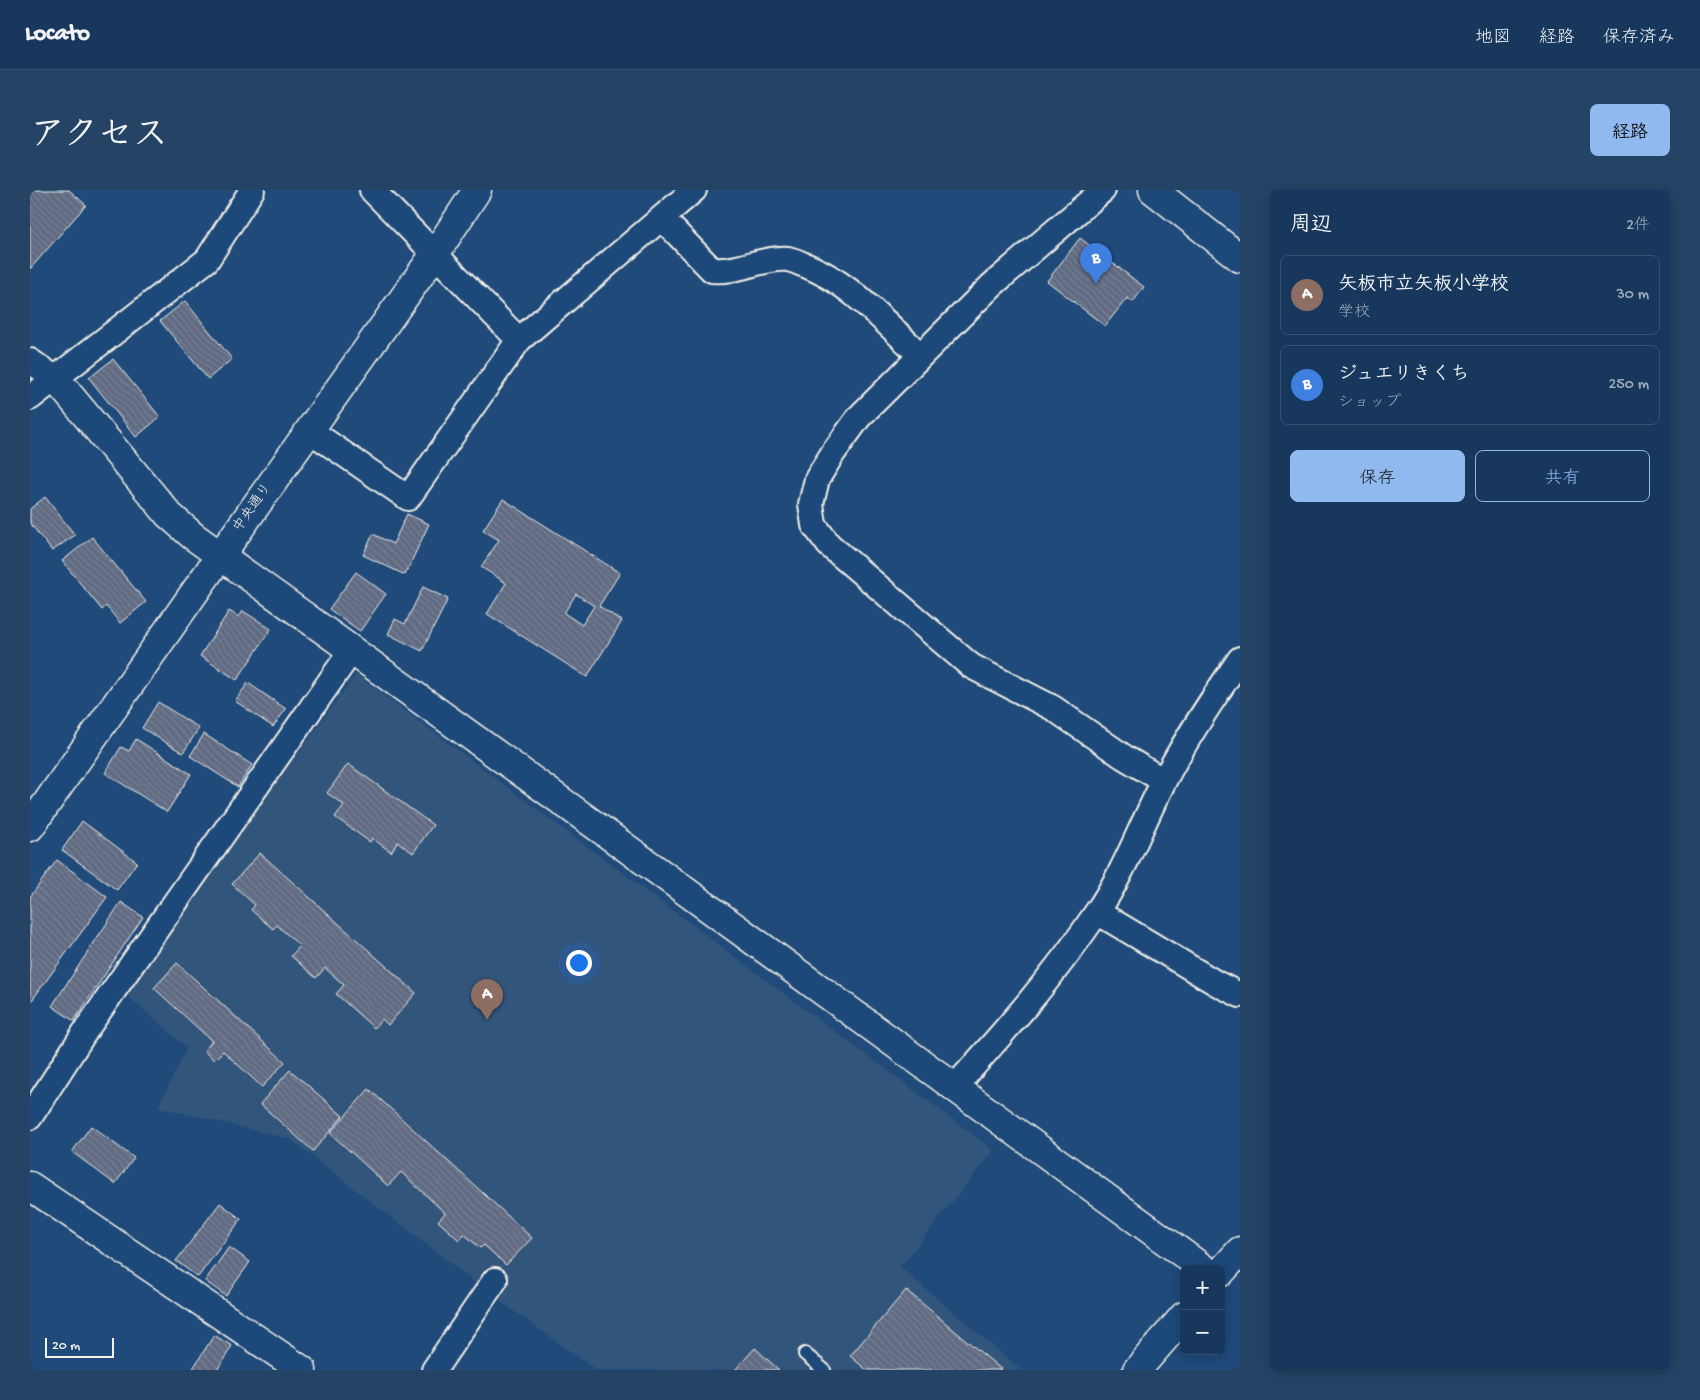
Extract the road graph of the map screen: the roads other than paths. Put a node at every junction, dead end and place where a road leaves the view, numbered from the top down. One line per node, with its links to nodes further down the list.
1 (372, 190): 8 (street)
2 (477, 190): 8 (street, 中央通り)
3 (694, 190): 7 (street)
4 (1103, 190): 11 (street)
5 (1153, 190): 9 (street)
6 (245, 193): 13 (street)
7 (662, 218): 10 (street); 11 (street)
8 (435, 254): 10 (street); 15 (street, 中央通り)
9 (1240, 258)
10 (518, 340): 15 (street)
11 (920, 355): 19 (street)
12 (30, 361): 13 (street)
13 (55, 378): 14 (street); 16 (street)
14 (30, 398)
15 (309, 430): 16 (street, 中央通り)
16 (220, 556): 17 (street); 20 (street, 中央通り)
17 (352, 650): 23 (street); 24 (street)
18 (1240, 659): 19 (street)
19 (1164, 781): 21 (street)
20 (30, 827)
21 (1098, 912): 22 (street); 23 (street)
22 (1240, 995)
23 (954, 1088): 27 (street)
24 (30, 1117)
25 (30, 1186): 32 (street)
26 (1240, 1251): 28 (street)
27 (1198, 1265)
28 (1225, 1268)
29 (495, 1280): 33 (street)
30 (1180, 1321): 35 (street)
31 (805, 1354): 34 (lane)
32 (302, 1370)
33 (434, 1370)
34 (824, 1370)
35 (1137, 1370)

